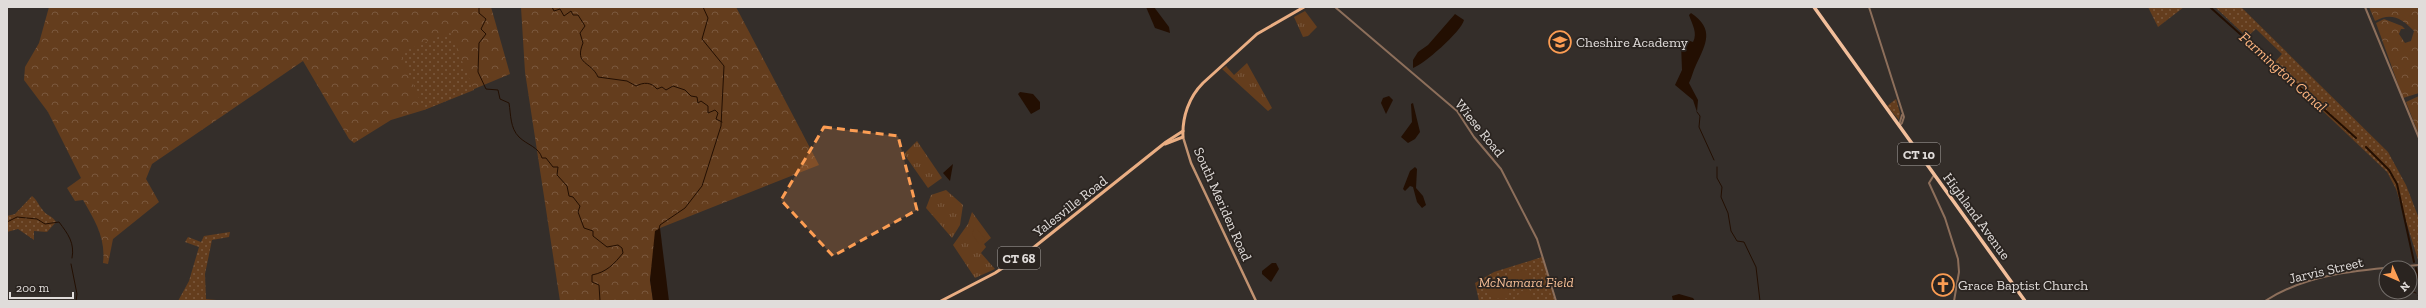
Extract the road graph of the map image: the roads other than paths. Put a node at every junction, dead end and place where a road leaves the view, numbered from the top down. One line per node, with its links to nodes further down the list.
1 (1304, 7): 7 (main road, South Meriden Road)
2 (1334, 7): 15 (street, Wiese Road)
3 (1814, 7): 6 (highway, Highland Avenue / CT 10)
4 (1869, 7): 6 (street)
5 (2365, 7): 9 (street)
6 (1898, 126): 11 (highway, Highland Avenue / CT 10)
7 (1183, 131): 8 (main road, South Meriden Road); 10 (main road, Yalesville Road / CT 68)
8 (1183, 137): 10 (main road, Yalesville Road / CT 68); 14 (main road, South Meriden Road)
9 (2419, 138)
10 (1165, 144): 13 (main road, Yalesville Road / CT 68)
11 (1934, 175): 16 (street); 17 (highway, Highland Avenue / CT 10)
12 (2419, 265): 18 (street, Jarvis Street)
13 (941, 301)
14 (1256, 301)
15 (1556, 301)
16 (1954, 301)
17 (2025, 301)
18 (2265, 301)

